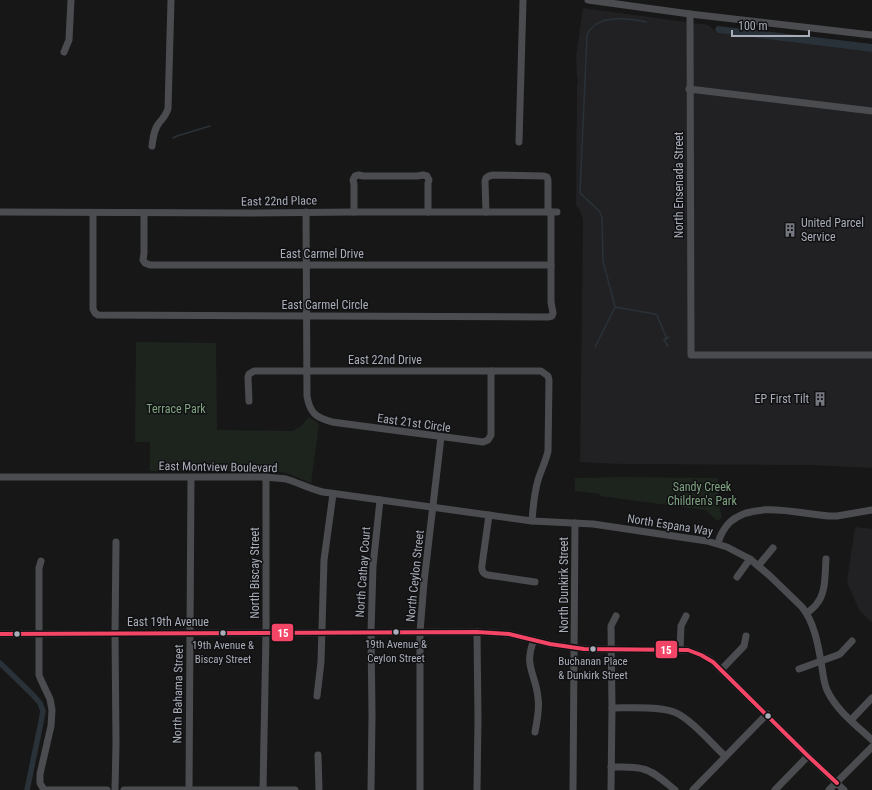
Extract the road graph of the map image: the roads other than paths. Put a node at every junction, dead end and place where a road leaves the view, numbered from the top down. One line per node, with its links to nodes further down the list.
1 (71, 0): 7 (street)
2 (171, 0): 11 (street)
3 (524, 0): 10 (street)
4 (588, 0): 5 (street)
5 (690, 14): 6 (street); 8 (street, North Ensenada Street)
6 (872, 35)
7 (64, 52)
8 (689, 88): 9 (street); 23 (street, North Ensenada Street)
9 (872, 111)
10 (519, 142)
11 (152, 146)
12 (0, 212): 18 (street, East 22nd Place)
13 (306, 212): 14 (street, East 22nd Place); 19 (street, East 22nd Place); 20 (street, East 21st Circle)
14 (354, 212): 15 (street, East 22nd Place); 15 (street)
15 (428, 212): 16 (street, East 22nd Place)
16 (486, 212): 17 (street, East 22nd Place); 17 (street, East Carmel Circle)
17 (552, 212): 21 (street, East Carmel Circle)
18 (93, 213): 19 (street, East 22nd Place); 22 (street, East Carmel Circle)
19 (144, 213): 20 (street, East Carmel Drive)
20 (306, 264): 21 (street, East Carmel Drive); 22 (street, East 21st Circle)
21 (551, 265): 22 (street, East Carmel Circle)
22 (306, 316): 24 (street, East 21st Circle)
23 (872, 355)
24 (308, 370): 25 (street, East 22nd Drive); 26 (street, East 22nd Drive); 27 (street, East 21st Circle)
25 (491, 371): 27 (street, East 21st Circle); 36 (street, East 22nd Drive)
26 (249, 401)
27 (441, 437): 33 (street, North Ceylon Street)
28 (0, 477): 30 (street, East Montview Boulevard)
29 (266, 477): 30 (street, East Montview Boulevard); 31 (street, East Montview Boulevard); 54 (street, North Biscay Street)
30 (192, 478): 53 (street, North Bahama Street)
31 (333, 494): 32 (street, East Montview Boulevard); 55 (street)
32 (380, 500): 33 (street, East Montview Boulevard); 50 (street, North Cathay Court)
33 (432, 507): 35 (street, East Montview Boulevard); 51 (street, North Ceylon Street)
34 (872, 510): 39 (street)
35 (489, 515): 36 (street, East Montview Boulevard); 46 (street)
36 (532, 521): 37 (street, East Montview Boulevard)
37 (575, 523): 39 (street, North Espana Way); 62 (street, North Dunkirk Street)
38 (116, 542): 58 (street)
39 (718, 543): 42 (street, North Espana Way)
40 (773, 548): 44 (street)
41 (826, 559): 47 (street)
42 (750, 560): 44 (street, North Espana Way); 45 (street)
43 (41, 561): 57 (street)
44 (758, 566): 47 (street, North Espana Way)
45 (737, 577)
46 (535, 582)
47 (807, 613): 65 (street, North Espana Way)
48 (616, 616): 63 (street)
49 (686, 616): 64 (street)
50 (371, 632): 51 (street, East 19th Avenue); 55 (street, East 19th Avenue); 90 (street, North Cathay Court)
51 (420, 632): 52 (street, East 19th Avenue); 91 (street, North Ceylon Street)
52 (477, 632): 60 (street, East 19th Avenue); 92 (street)
53 (190, 633): 54 (street, East 19th Avenue); 58 (street, East 19th Avenue); 86 (street, North Bahama Street)
54 (266, 633): 55 (street, East 19th Avenue); 87 (street, North Biscay Street)
55 (322, 633): 68 (street)
56 (0, 634): 57 (street, East 19th Avenue)
57 (39, 634): 58 (street, East 19th Avenue); 81 (street)
58 (115, 634): 84 (street)
59 (746, 636): 67 (street)
60 (534, 640): 62 (street, East 19th Avenue); 73 (street)
61 (852, 641): 65 (street)
62 (574, 648): 63 (street, East 19th Avenue); 93 (street, North Dunkirk Street)
63 (611, 649): 64 (street, East 19th Avenue); 70 (street)
64 (680, 650): 67 (street, East 19th Avenue)
65 (821, 661): 66 (street); 72 (street, North Espana Way)
66 (799, 669)
67 (721, 670): 71 (street, East 19th Avenue)
68 (317, 696)
69 (872, 698): 72 (street)
70 (612, 708): 77 (street); 79 (street)
71 (767, 714): 77 (street); 78 (street, East 19th Avenue)
72 (851, 720): 74 (street, North Espana Way)
73 (535, 732)
74 (872, 740)
75 (872, 746): 80 (street)
76 (318, 755): 89 (street)
77 (725, 756): 96 (street)
78 (808, 756): 80 (street, East 19th Avenue); 97 (street)
79 (612, 767): 94 (street); 95 (street)
80 (836, 783): 98 (street); 99 (street, East 19th Avenue)
81 (44, 790): 82 (street)
82 (96, 790): 83 (street)
83 (107, 790)
84 (115, 790)
85 (124, 790): 86 (street)
86 (188, 790): 87 (street)
87 (263, 790): 88 (street)
88 (295, 790)
89 (319, 790)
90 (371, 790)
91 (420, 790)
92 (477, 790)
93 (573, 790)
94 (611, 790)
95 (675, 790)
96 (693, 790)
97 (775, 790)
98 (829, 790)
99 (844, 790)

